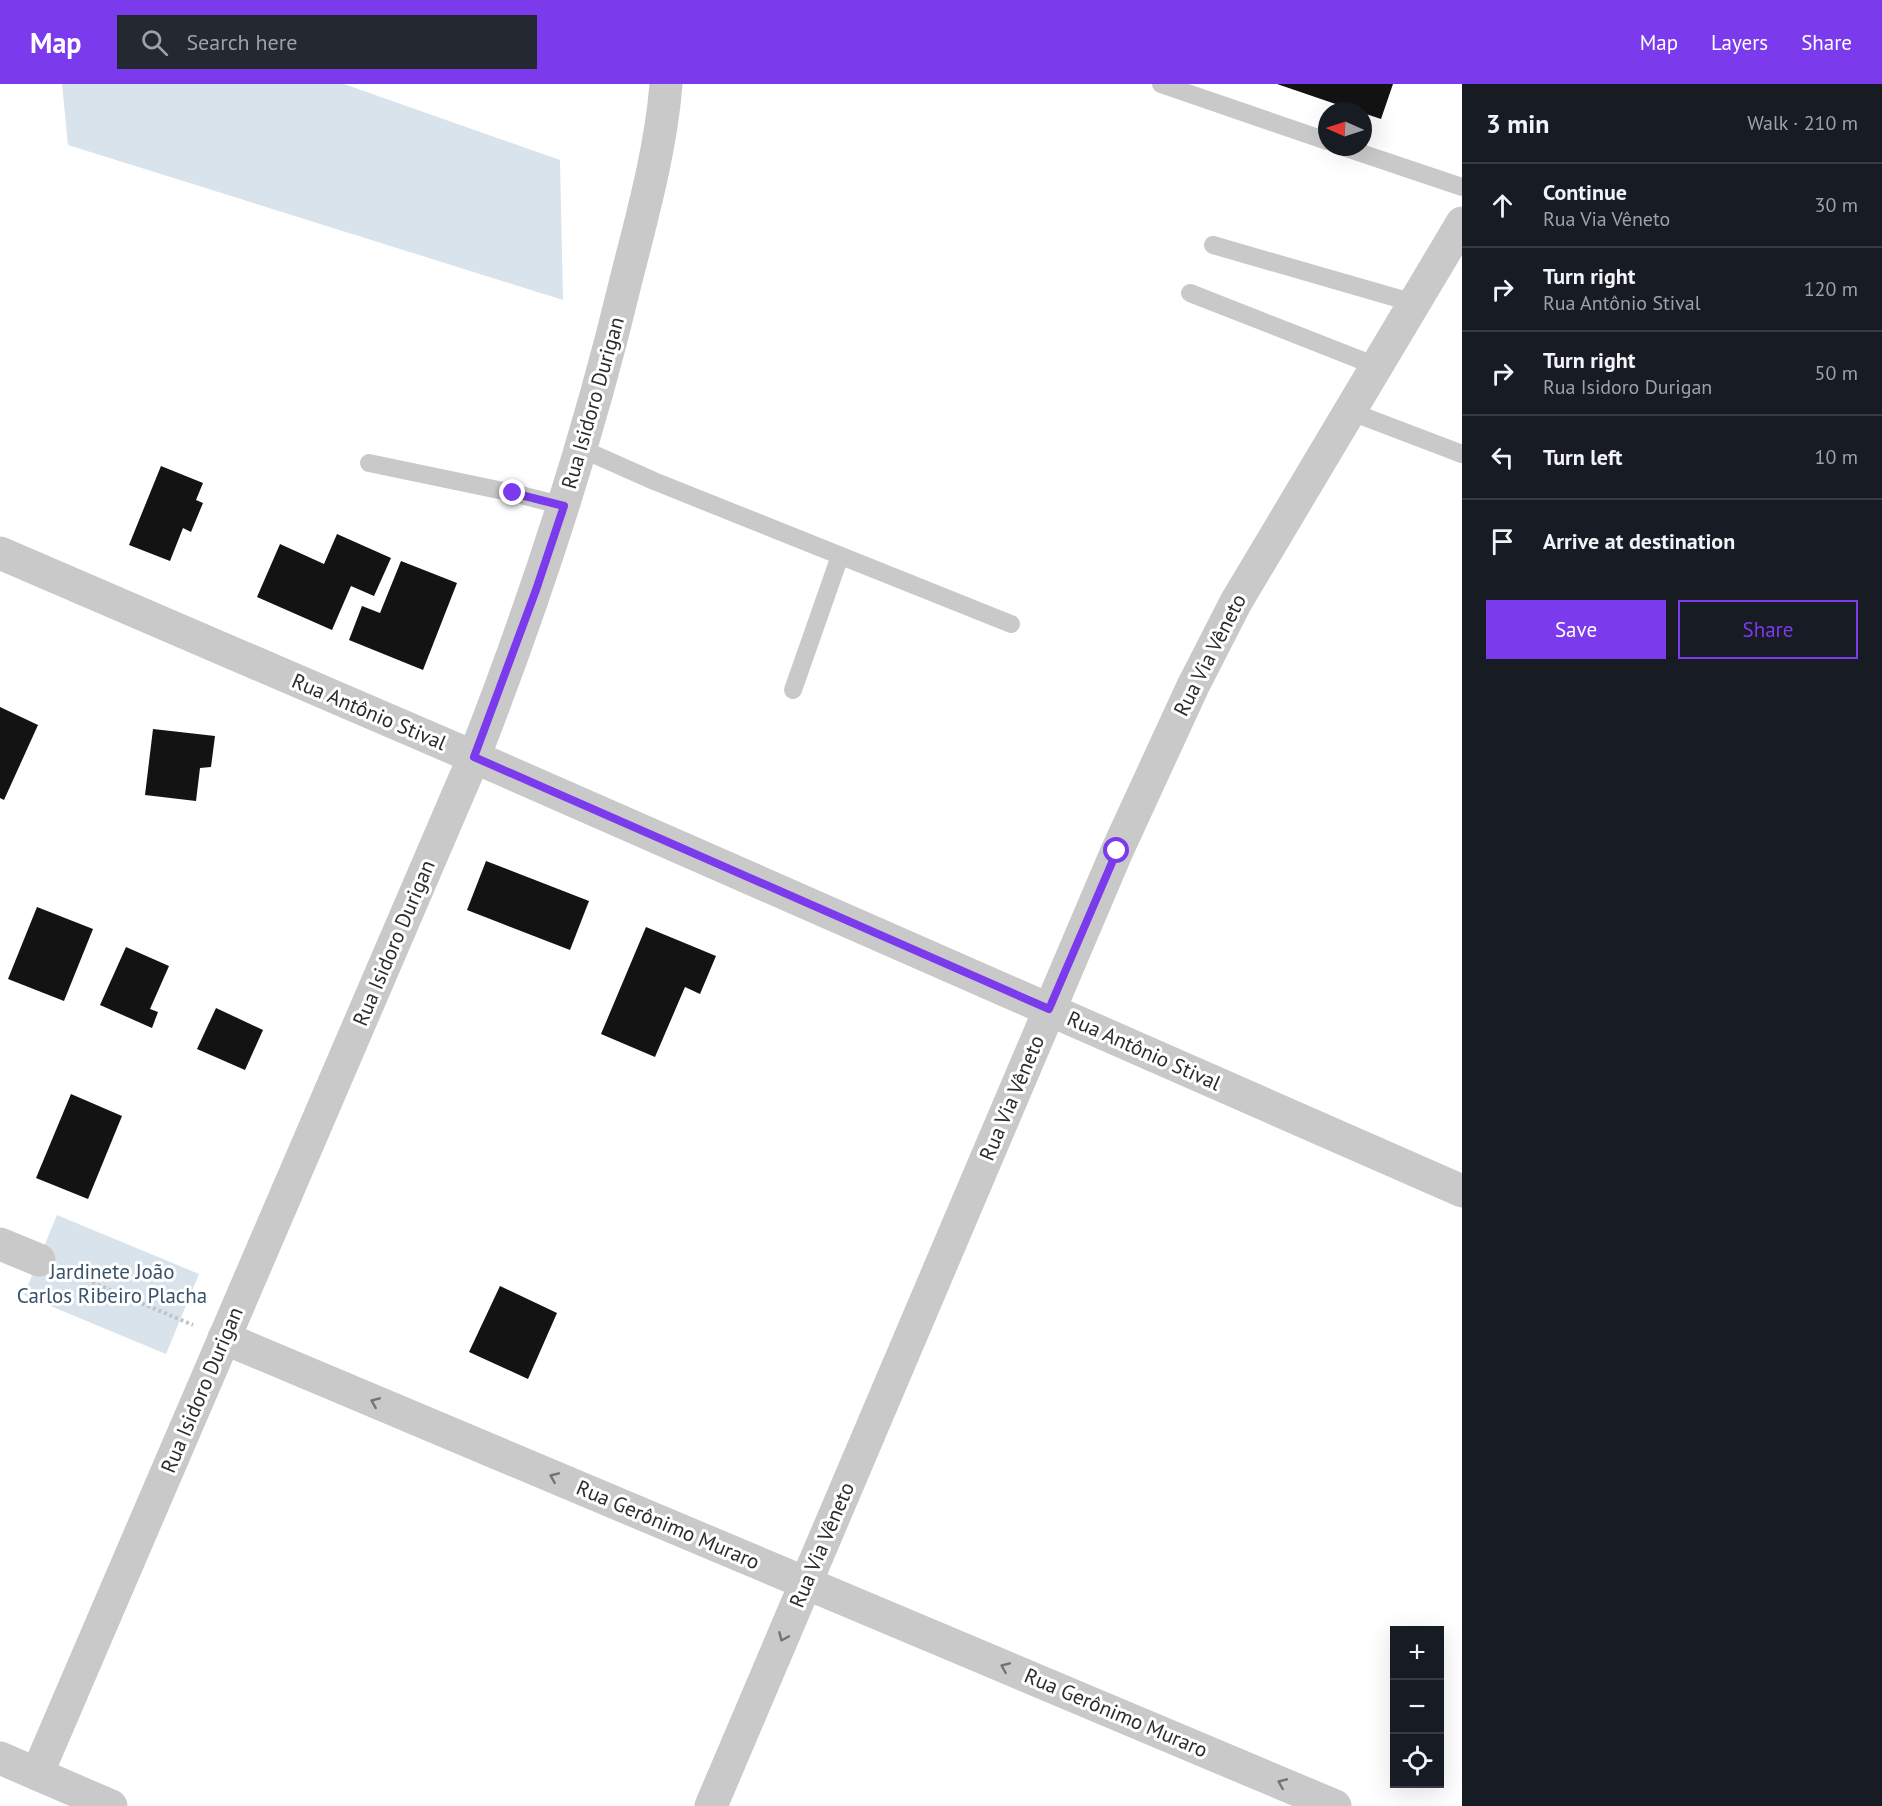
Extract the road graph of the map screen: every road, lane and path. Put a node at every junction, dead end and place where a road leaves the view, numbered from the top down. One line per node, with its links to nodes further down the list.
1 (666, 84): 12 (street, Rua Isidoro Durigan)
2 (1161, 84): 3 (lane)
3 (1318, 138)
4 (1371, 156): 5 (lane)
5 (1462, 187)
6 (1462, 223): 9 (street, Rua Via Vêneto)
7 (1213, 245): 9 (lane)
8 (1190, 293): 10 (lane)
9 (1414, 303): 10 (street, Rua Via Vêneto)
10 (1376, 366): 11 (street, Rua Via Vêneto)
11 (1349, 411): 13 (lane); 21 (street, Rua Via Vêneto)
12 (582, 449): 15 (street, Rua Isidoro Durigan); 17 (lane)
13 (1462, 454)
14 (369, 463): 15 (lane)
15 (564, 506): 20 (street, Rua Isidoro Durigan)
16 (0, 553): 20 (street, Rua Antônio Stival)
17 (840, 556): 18 (lane); 19 (lane)
18 (1011, 624)
19 (793, 690)
20 (474, 757): 21 (street, Rua Antônio Stival); 25 (street, Rua Isidoro Durigan)
21 (1049, 1009): 22 (street, Rua Antônio Stival); 26 (street, Rua Via Vêneto)
22 (1462, 1191)
23 (0, 1244): 24 (street)
24 (39, 1260): 25 (path)
25 (224, 1338): 26 (street, Rua Gerônimo Muraro, one-way to 25); 28 (street, Rua Isidoro Durigan)
26 (806, 1583): 30 (street, Rua Via Vêneto, one-way to 30); 31 (street, Rua Gerônimo Muraro, one-way to 26)
27 (0, 1758): 28 (street)
28 (37, 1774): 29 (street)
29 (111, 1806)
30 (711, 1806)
31 (1335, 1806)

